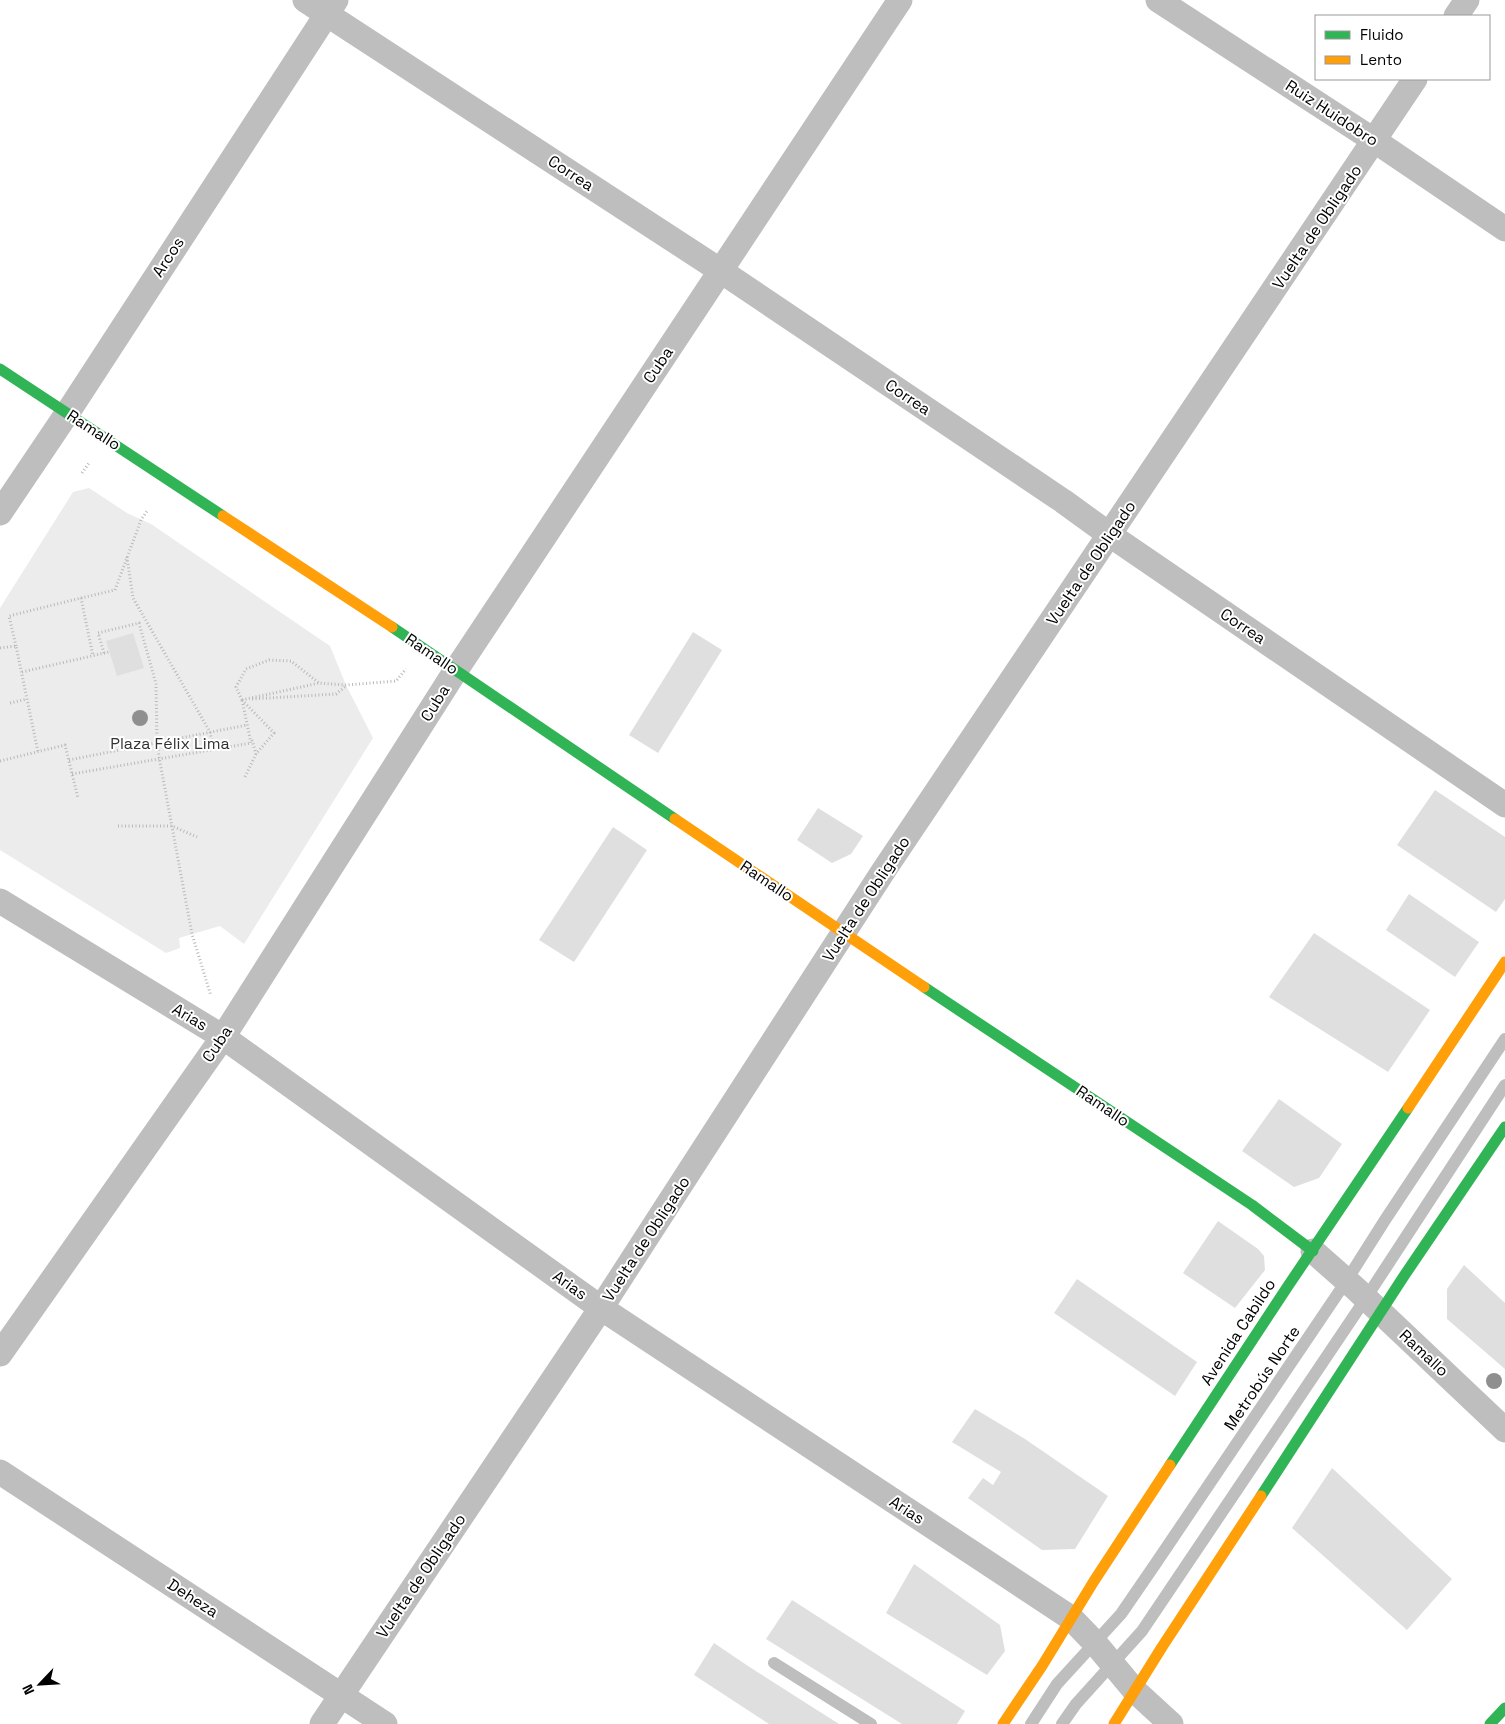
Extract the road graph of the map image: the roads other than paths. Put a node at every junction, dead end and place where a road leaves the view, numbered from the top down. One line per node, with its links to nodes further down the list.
1 (305, 0): 5 (street, Correa)
2 (900, 0): 10 (street, Cuba)
3 (1158, 0): 8 (street, Ruiz Huidobro)
4 (1467, 0): 6 (street)
5 (331, 7): 10 (street, Correa); 12 (street, Arcos)
6 (1457, 15)
7 (1414, 80): 8 (street, Vuelta de Obligado)
8 (1375, 141): 9 (street, Ruiz Huidobro); 14 (street, Vuelta de Obligado)
9 (1505, 228)
10 (721, 271): 14 (street, Correa); 15 (street, Cuba)
11 (0, 369): 12 (main road, Ramallo)
12 (68, 412): 13 (street, Arcos); 15 (main road, Ramallo)
13 (0, 513)
14 (1110, 535): 16 (street, Correa); 18 (street, Vuelta de Obligado)
15 (456, 670): 18 (main road, Ramallo); 20 (street, Cuba)
16 (1505, 805)
17 (0, 901): 20 (street, Arias)
18 (843, 933): 24 (main road, Ramallo); 27 (street, Vuelta de Obligado)
19 (1505, 962): 24 (main road, Avenida Cabildo)
20 (223, 1037): 27 (street, Arias); 28 (street, Cuba)
21 (1505, 1039): 25 (lane, Metrobús Norte)
22 (1505, 1085): 26 (lane)
23 (1505, 1127): 26 (main road)
24 (1313, 1251): 25 (street, Ramallo); 31 (main road, Avenida Cabildo)
25 (1347, 1280): 26 (street, Ramallo); 32 (lane, Metrobús Norte)
26 (1374, 1305): 29 (street, Ramallo); 34 (lane); 35 (main road)
27 (601, 1308): 31 (street, Arias); 36 (street, Vuelta de Obligado)
28 (0, 1354)
29 (1505, 1430)
30 (0, 1472): 36 (street, Deheza)
31 (1071, 1618): 32 (street, Arias); 41 (main road, Avenida Cabildo)
32 (1095, 1644): 34 (street, Arias); 42 (lane, Metrobús Norte)
33 (774, 1663): 40 (lane)
34 (1112, 1664): 35 (street, Arias); 43 (lane)
35 (1134, 1691): 44 (main road); 45 (street, Arias)
36 (342, 1695): 38 (street, Vuelta de Obligado); 39 (street, Deheza)
37 (1505, 1708): 46 (main road)
38 (322, 1724)
39 (385, 1724)
40 (871, 1724)
41 (1003, 1724)
42 (1031, 1724)
43 (1062, 1724)
44 (1114, 1724)
45 (1171, 1724)
46 (1490, 1724)

